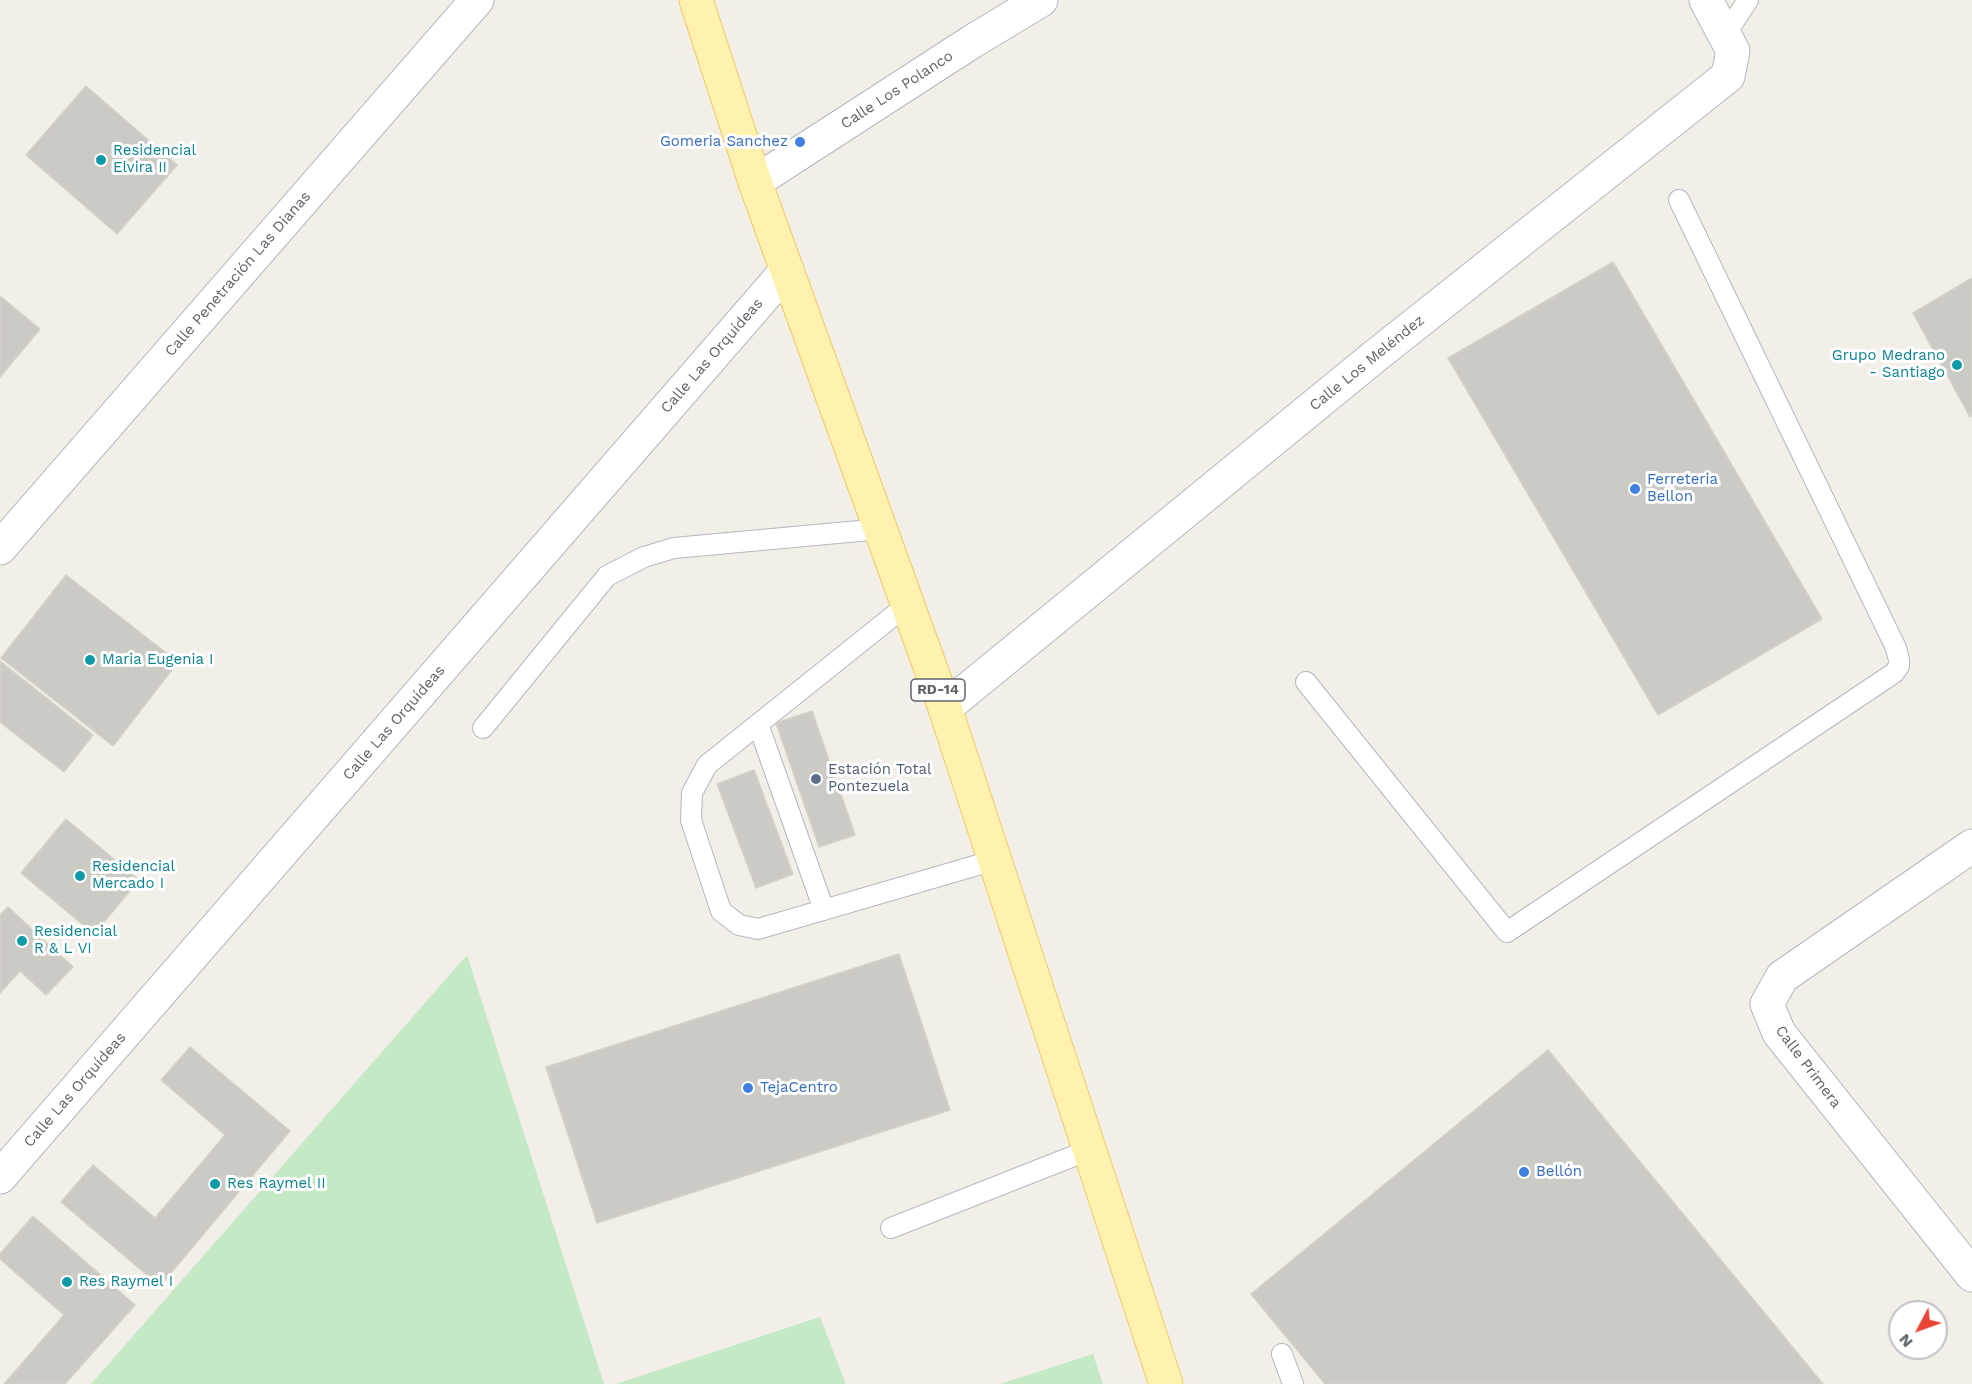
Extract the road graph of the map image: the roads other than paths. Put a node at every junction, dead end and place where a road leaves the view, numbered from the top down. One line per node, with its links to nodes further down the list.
1 (477, 0): 11 (street, Calle Penetración Las Dianas)
2 (696, 0): 7 (main road, RD-14)
3 (1041, 0): 7 (street, Calle Los Polanco)
4 (1706, 0): 6 (street, Calle Los Meléndez)
5 (1748, 0): 6 (lane)
6 (1725, 35): 14 (street, Calle Los Meléndez)
7 (755, 182): 9 (main road, RD-14)
8 (1679, 200): 13 (lane)
9 (787, 270): 10 (main road, RD-14); 21 (street, Calle Las Orquídeas)
10 (880, 529): 12 (main road, RD-14); 16 (lane)
11 (0, 548)
12 (908, 604): 14 (main road, RD-14); 15 (lane)
13 (1306, 682)
14 (945, 708): 18 (main road, RD-14)
15 (758, 724): 19 (lane); 19 (lane)
16 (483, 728)
17 (1972, 846): 23 (street, Calle Primera)
18 (994, 860): 19 (lane); 20 (main road, RD-14)
19 (824, 910)
20 (1089, 1150): 22 (lane); 25 (main road, RD-14)
21 (0, 1177)
22 (891, 1228)
23 (1972, 1275)
24 (1282, 1354): 26 (lane)
25 (1166, 1384)
26 (1293, 1384)

